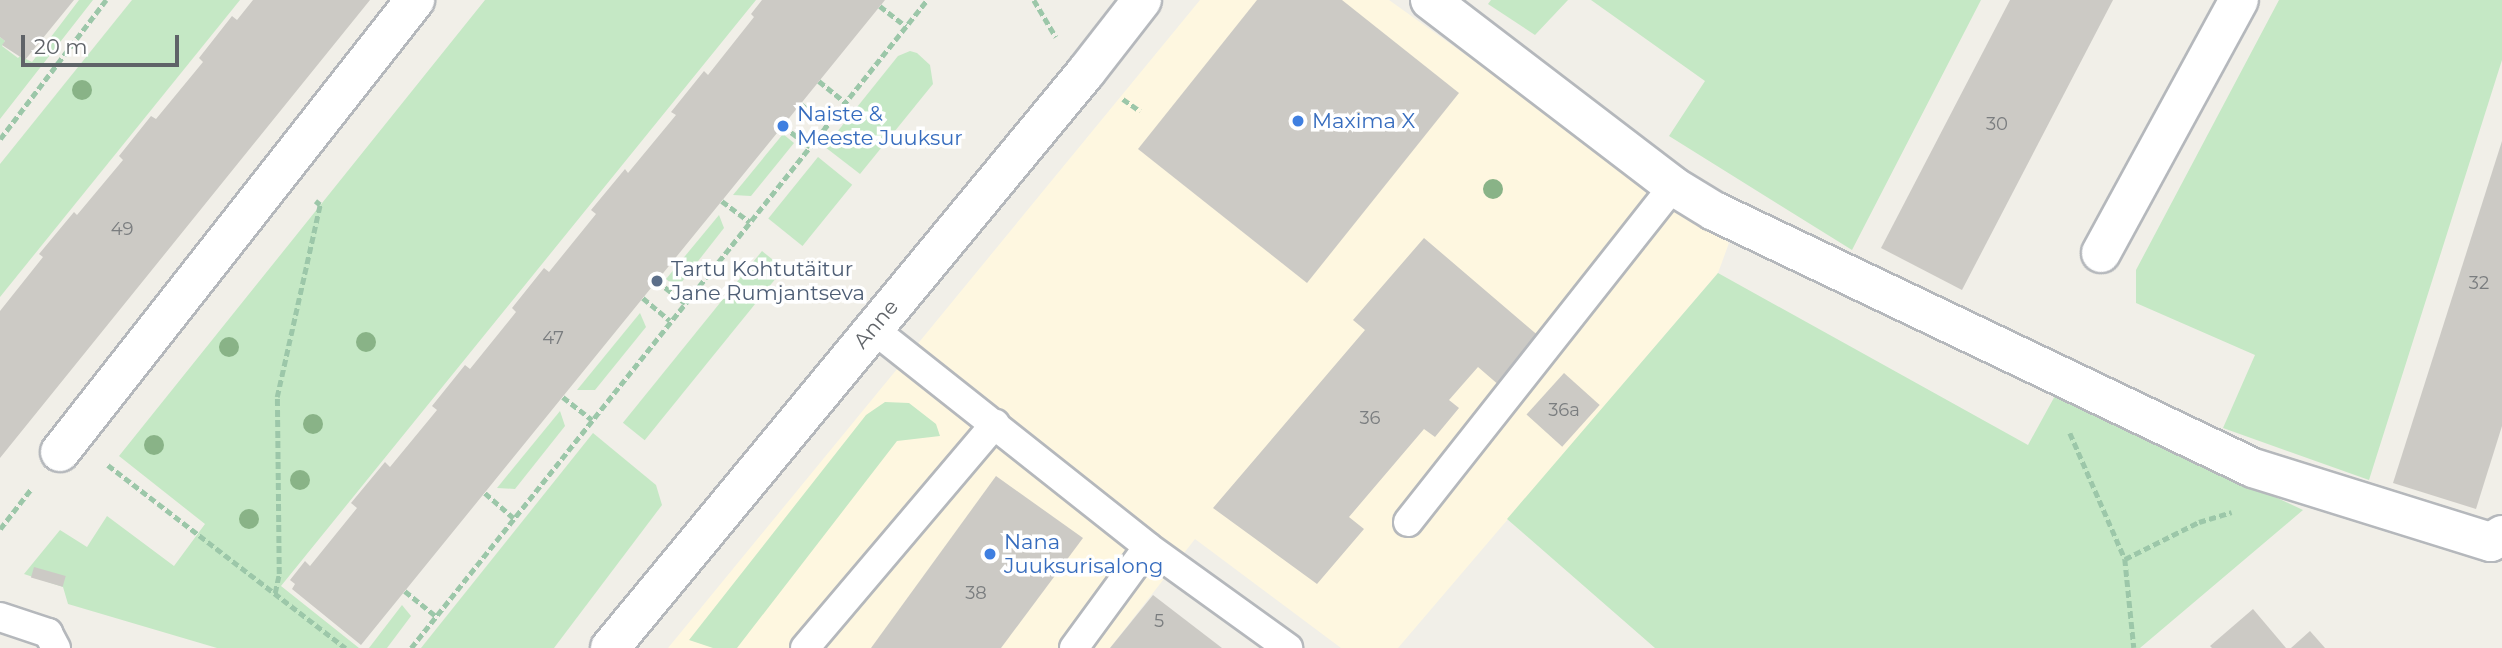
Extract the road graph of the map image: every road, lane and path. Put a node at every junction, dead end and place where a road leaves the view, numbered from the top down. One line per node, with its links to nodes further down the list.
1 (106, 0): 14 (path)
2 (415, 0): 16 (street)
3 (927, 0): 8 (path)
4 (1430, 0): 17 (street)
5 (2239, 0): 20 (street)
6 (1126, 5): 25 (street, Anne)
7 (880, 6): 8 (path)
8 (906, 26): 10 (path)
9 (819, 81): 10 (path)
10 (845, 102): 12 (path)
11 (801, 104): 12 (path)
12 (827, 125): 15 (path)
13 (783, 126): 15 (path)
14 (0, 139)
15 (810, 146): 19 (path)
16 (280, 171): 30 (street); 39 (path)
17 (1673, 186): 34 (lane); 35 (street)
18 (722, 201): 19 (path)
19 (750, 222): 23 (path)
20 (2101, 253)
21 (657, 281): 23 (path)
22 (643, 298): 24 (path)
23 (685, 303): 24 (path)
24 (670, 321): 27 (path)
25 (872, 328): 28 (lane); 46 (street, Anne)
26 (563, 397): 27 (path)
27 (592, 421): 33 (path)
28 (995, 424): 36 (lane); 47 (lane)
29 (2070, 432): 37 (path)
30 (66, 445): 39 (path)
31 (485, 493): 33 (path)
32 (2237, 510): 37 (path)
33 (514, 518): 41 (path)
34 (1408, 522)
35 (2502, 535)
36 (1149, 547): 42 (lane); 48 (lane)
37 (2124, 559): 49 (path)
38 (405, 591): 41 (path)
39 (275, 593): 44 (path)
40 (0, 617): 43 (lane)
41 (436, 617): 45 (path)
42 (1072, 647)
43 (56, 648)
44 (346, 648)
45 (411, 648)
46 (610, 648)
47 (805, 648)
48 (1288, 648)
49 (2134, 648)

